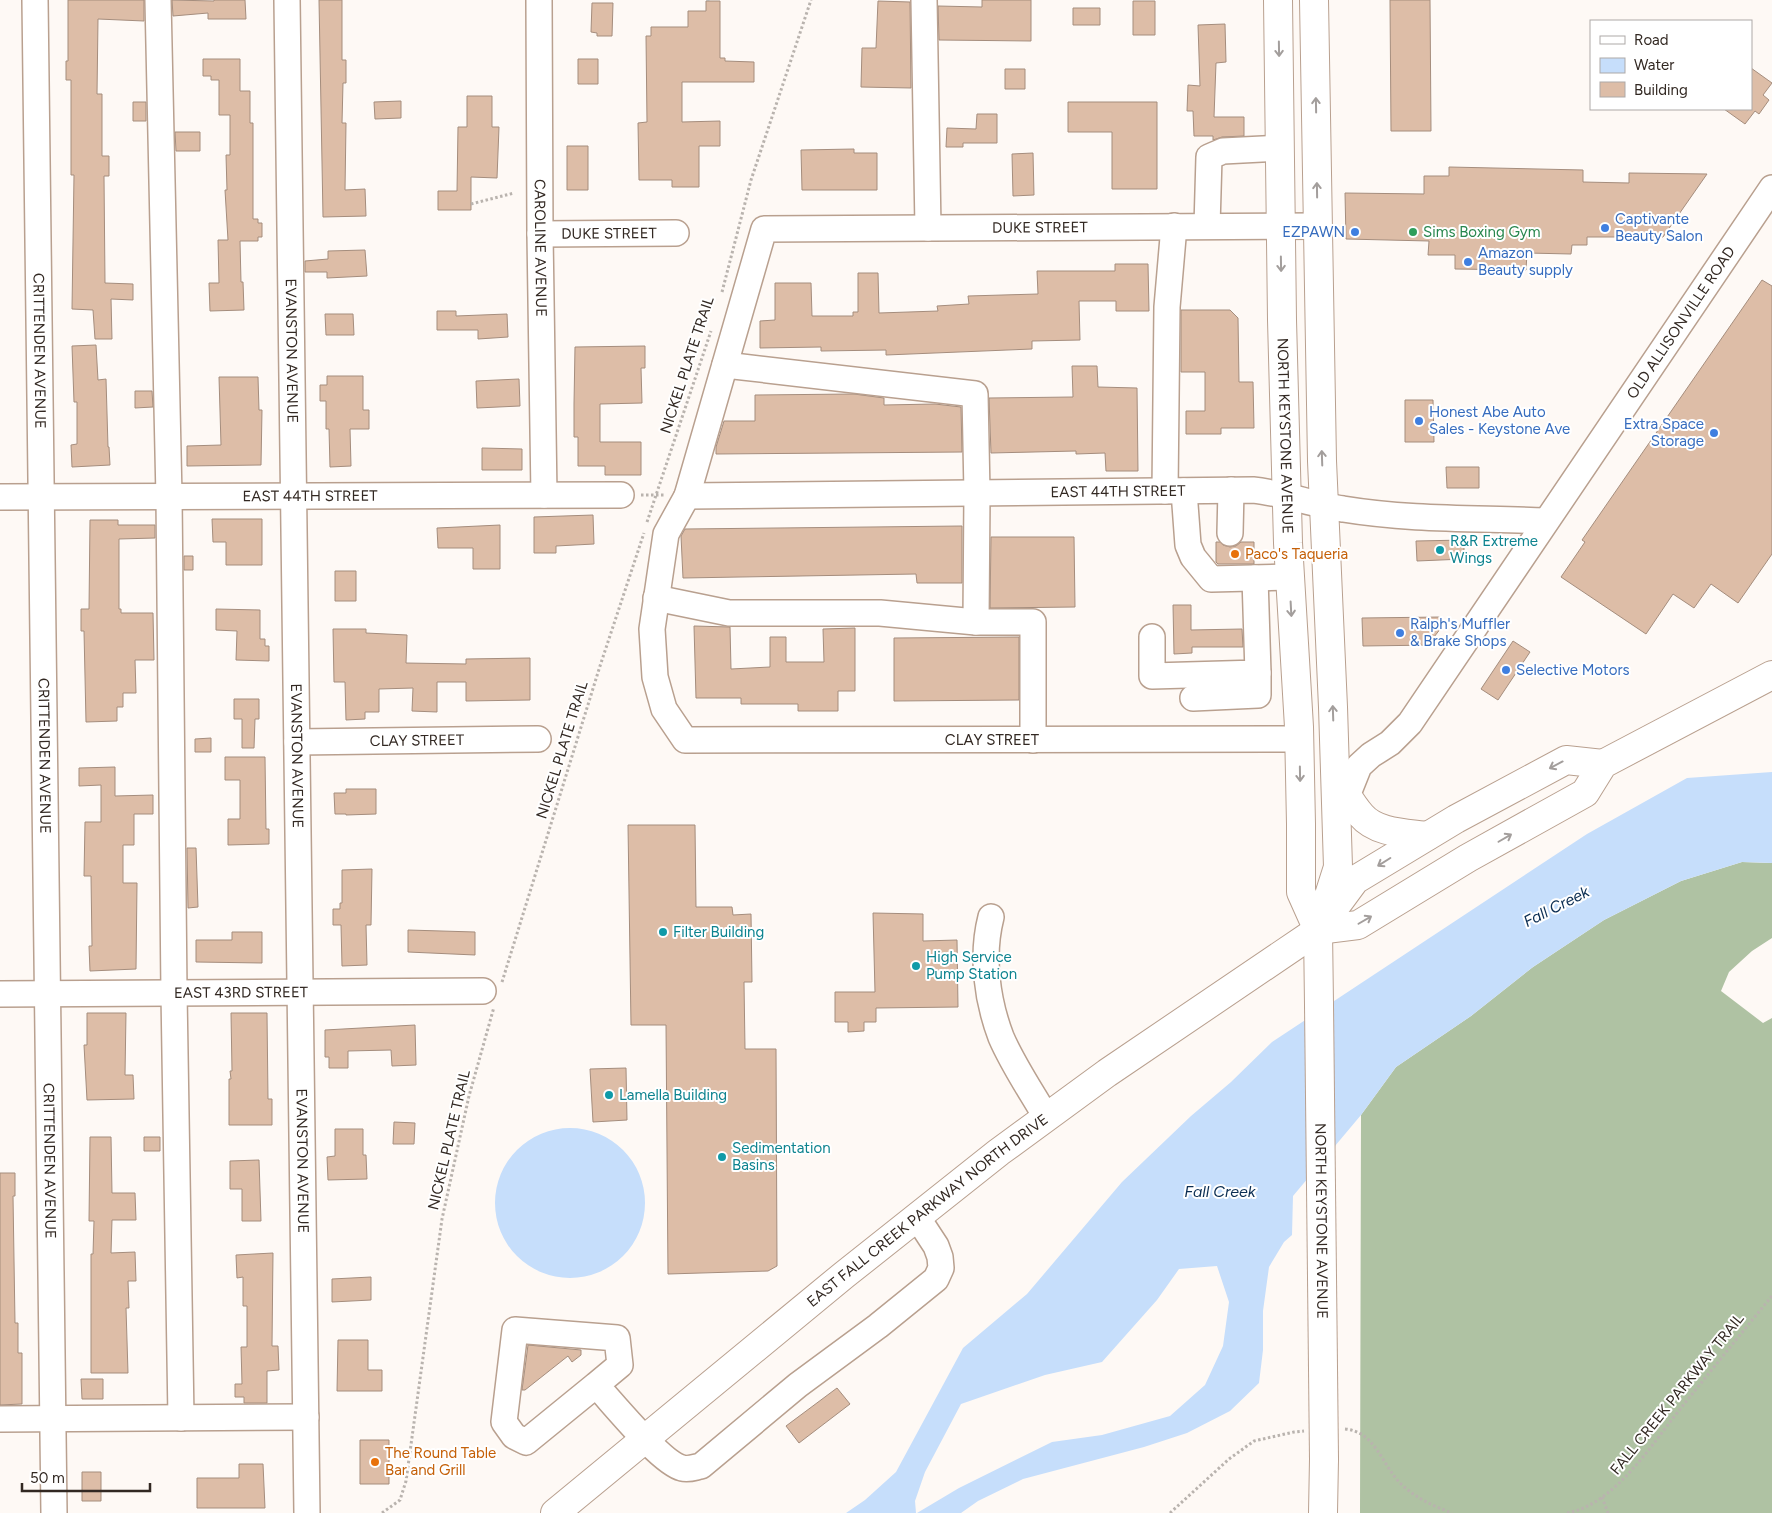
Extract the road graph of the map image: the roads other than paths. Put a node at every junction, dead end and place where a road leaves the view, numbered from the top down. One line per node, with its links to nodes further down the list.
1 (34, 0): 26 (street, CRITTENDEN AVENUE)
2 (158, 0): 27 (street)
3 (287, 0): 23 (street, EVANSTON AVENUE)
4 (539, 0): 16 (street, CAROLINE AVENUE)
5 (924, 0): 14 (street)
6 (1278, 0): 8 (main road, NORTH KEYSTONE AVENUE, one-way to 8)
7 (1314, 0): 13 (main road, NORTH KEYSTONE AVENUE, one-way to 7)
8 (1280, 148): 11 (street); 12 (main road, NORTH KEYSTONE AVENUE)
9 (1772, 188): 30 (street, OLD ALLISONVILLE ROAD)
10 (1174, 226): 11 (street, DUKE STREET); 14 (street, DUKE STREET); 19 (street)
11 (1207, 226): 12 (street, DUKE STREET)
12 (1281, 226): 13 (street, DUKE STREET); 28 (main road, NORTH KEYSTONE AVENUE, one-way to 28)
13 (1317, 226): 29 (main road, NORTH KEYSTONE AVENUE, one-way to 13)
14 (928, 228): 17 (street, DUKE STREET)
15 (676, 233): 16 (street, DUKE STREET)
16 (540, 234): 21 (street, CAROLINE AVENUE)
17 (725, 365): 20 (street); 24 (street)
18 (1231, 490): 19 (street, EAST 44TH STREET); 28 (street, EAST 44TH STREET); 31 (street)
19 (1175, 491): 20 (street, EAST 44TH STREET); 33 (street)
20 (977, 493): 24 (street, EAST 44TH STREET); 35 (street)
21 (544, 495): 22 (street, EAST 44TH STREET); 23 (street, EAST 44TH STREET)
22 (621, 495)
23 (294, 496): 27 (street, EAST 44TH STREET); 43 (street, EVANSTON AVENUE)
24 (687, 496): 34 (street)
25 (0, 497): 26 (street, EAST 44TH STREET)
26 (41, 497): 27 (street, EAST 44TH STREET); 50 (street, CRITTENDEN AVENUE)
27 (169, 497): 51 (street)
28 (1287, 497): 29 (street, EAST 44TH STREET); 32 (main road, NORTH KEYSTONE AVENUE)
29 (1324, 506): 30 (street, EAST 44TH STREET); 45 (main road, NORTH KEYSTONE AVENUE, one-way to 29)
30 (1546, 520): 45 (street, OLD ALLISONVILLE ROAD)
31 (1230, 533)
32 (1290, 577): 33 (street); 41 (main road, NORTH KEYSTONE AVENUE, one-way to 41)
33 (1255, 578): 38 (street)
34 (656, 598): 35 (street); 42 (street, CLAY STREET)
35 (976, 622): 42 (street)
36 (1152, 637): 38 (street)
37 (1772, 675): 44 (main road)
38 (1193, 687): 40 (street)
39 (538, 739): 43 (street, CLAY STREET)
40 (1192, 739): 41 (street, CLAY STREET); 42 (street, CLAY STREET)
41 (1299, 739): 48 (main road, NORTH KEYSTONE AVENUE, one-way to 48)
42 (1033, 740)
43 (297, 742): 49 (street, EVANSTON AVENUE)
44 (1603, 764): 46 (main road, EAST FALL CREEK PARKWAY NORTH DRIVE, one-way to 46); 48 (main road, EAST FALL CREEK PARKWAY NORTH DRIVE, one-way to 44)
45 (1342, 787): 46 (main road); 48 (main road, NORTH KEYSTONE AVENUE)
46 (1427, 836): 48 (main road, EAST FALL CREEK PARKWAY NORTH DRIVE, one-way to 48)
47 (991, 917): 54 (street)
48 (1318, 930): 54 (main road, EAST FALL CREEK PARKWAY NORTH DRIVE); 65 (main road, NORTH KEYSTONE AVENUE, bridge)
49 (300, 992): 51 (street, EAST 43RD STREET); 53 (street, EAST 43RD STREET); 57 (street, EVANSTON AVENUE)
50 (47, 993): 51 (street, EAST 43RD STREET); 52 (street, EAST 43RD STREET); 59 (street, CRITTENDEN AVENUE)
51 (174, 993): 60 (street)
52 (0, 994)
53 (493, 994)
54 (1046, 1117): 55 (main road, EAST FALL CREEK PARKWAY NORTH DRIVE)
55 (917, 1217): 61 (main road, EAST FALL CREEK PARKWAY NORTH DRIVE); 61 (street)
56 (596, 1385): 56 (street); 61 (street)
57 (306, 1417): 60 (street); 63 (street, EVANSTON AVENUE)
58 (0, 1418): 59 (street)
59 (53, 1418): 60 (street); 62 (street, CRITTENDEN AVENUE)
60 (181, 1418)
61 (644, 1439): 64 (main road, EAST FALL CREEK PARKWAY NORTH DRIVE)
62 (54, 1513)
63 (308, 1513)
64 (555, 1513)
65 (1323, 1513)

